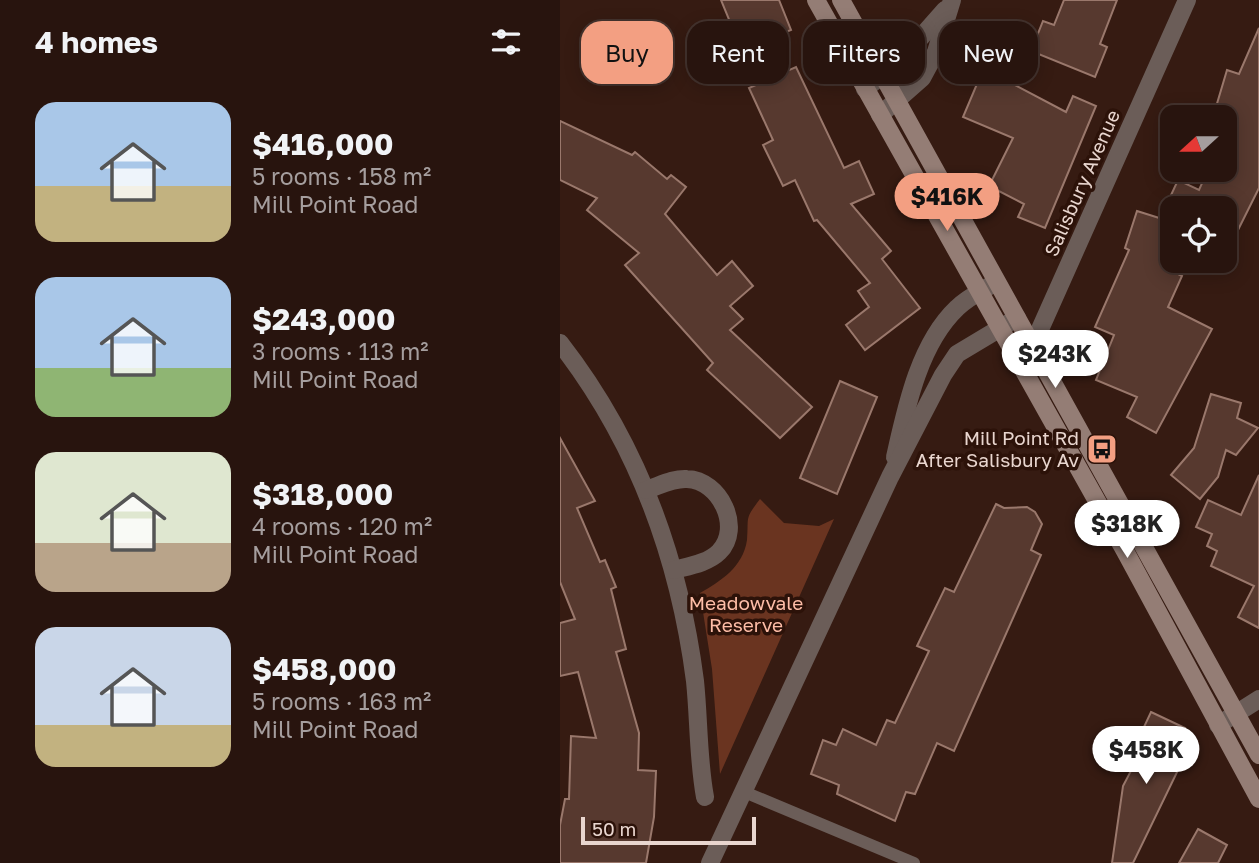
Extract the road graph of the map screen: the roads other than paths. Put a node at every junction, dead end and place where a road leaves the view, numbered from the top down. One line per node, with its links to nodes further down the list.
1 (816, 0): 9 (main road)
2 (841, 0): 5 (main road)
3 (1187, 0): 17 (street, Salisbury Avenue)
4 (951, 1): 6 (street); 10 (street)
5 (853, 21)
6 (925, 35)
7 (872, 84): 9 (street)
8 (887, 84): 10 (main road)
9 (865, 89): 11 (main road)
10 (896, 101): 11 (street); 12 (main road)
11 (880, 115): 13 (main road)
12 (997, 281): 13 (street); 14 (main road)
13 (979, 292): 15 (main road); 18 (street)
14 (1017, 318): 15 (street); 17 (main road)
15 (999, 328): 18 (street); 23 (main road)
16 (560, 344): 19 (street)
17 (1033, 345): 22 (main road)
18 (890, 477): 26 (street)
19 (646, 490): 20 (street); 20 (street)
20 (674, 570): 27 (street)
21 (1259, 699): 22 (street)
22 (1236, 714): 23 (street); 24 (main road)
23 (1218, 725): 25 (main road)
24 (1257, 745): 25 (street)
25 (1234, 753): 28 (main road)
26 (742, 791): 29 (street); 30 (lane)
27 (705, 797)
28 (1259, 799)
29 (710, 863)
30 (914, 863)

